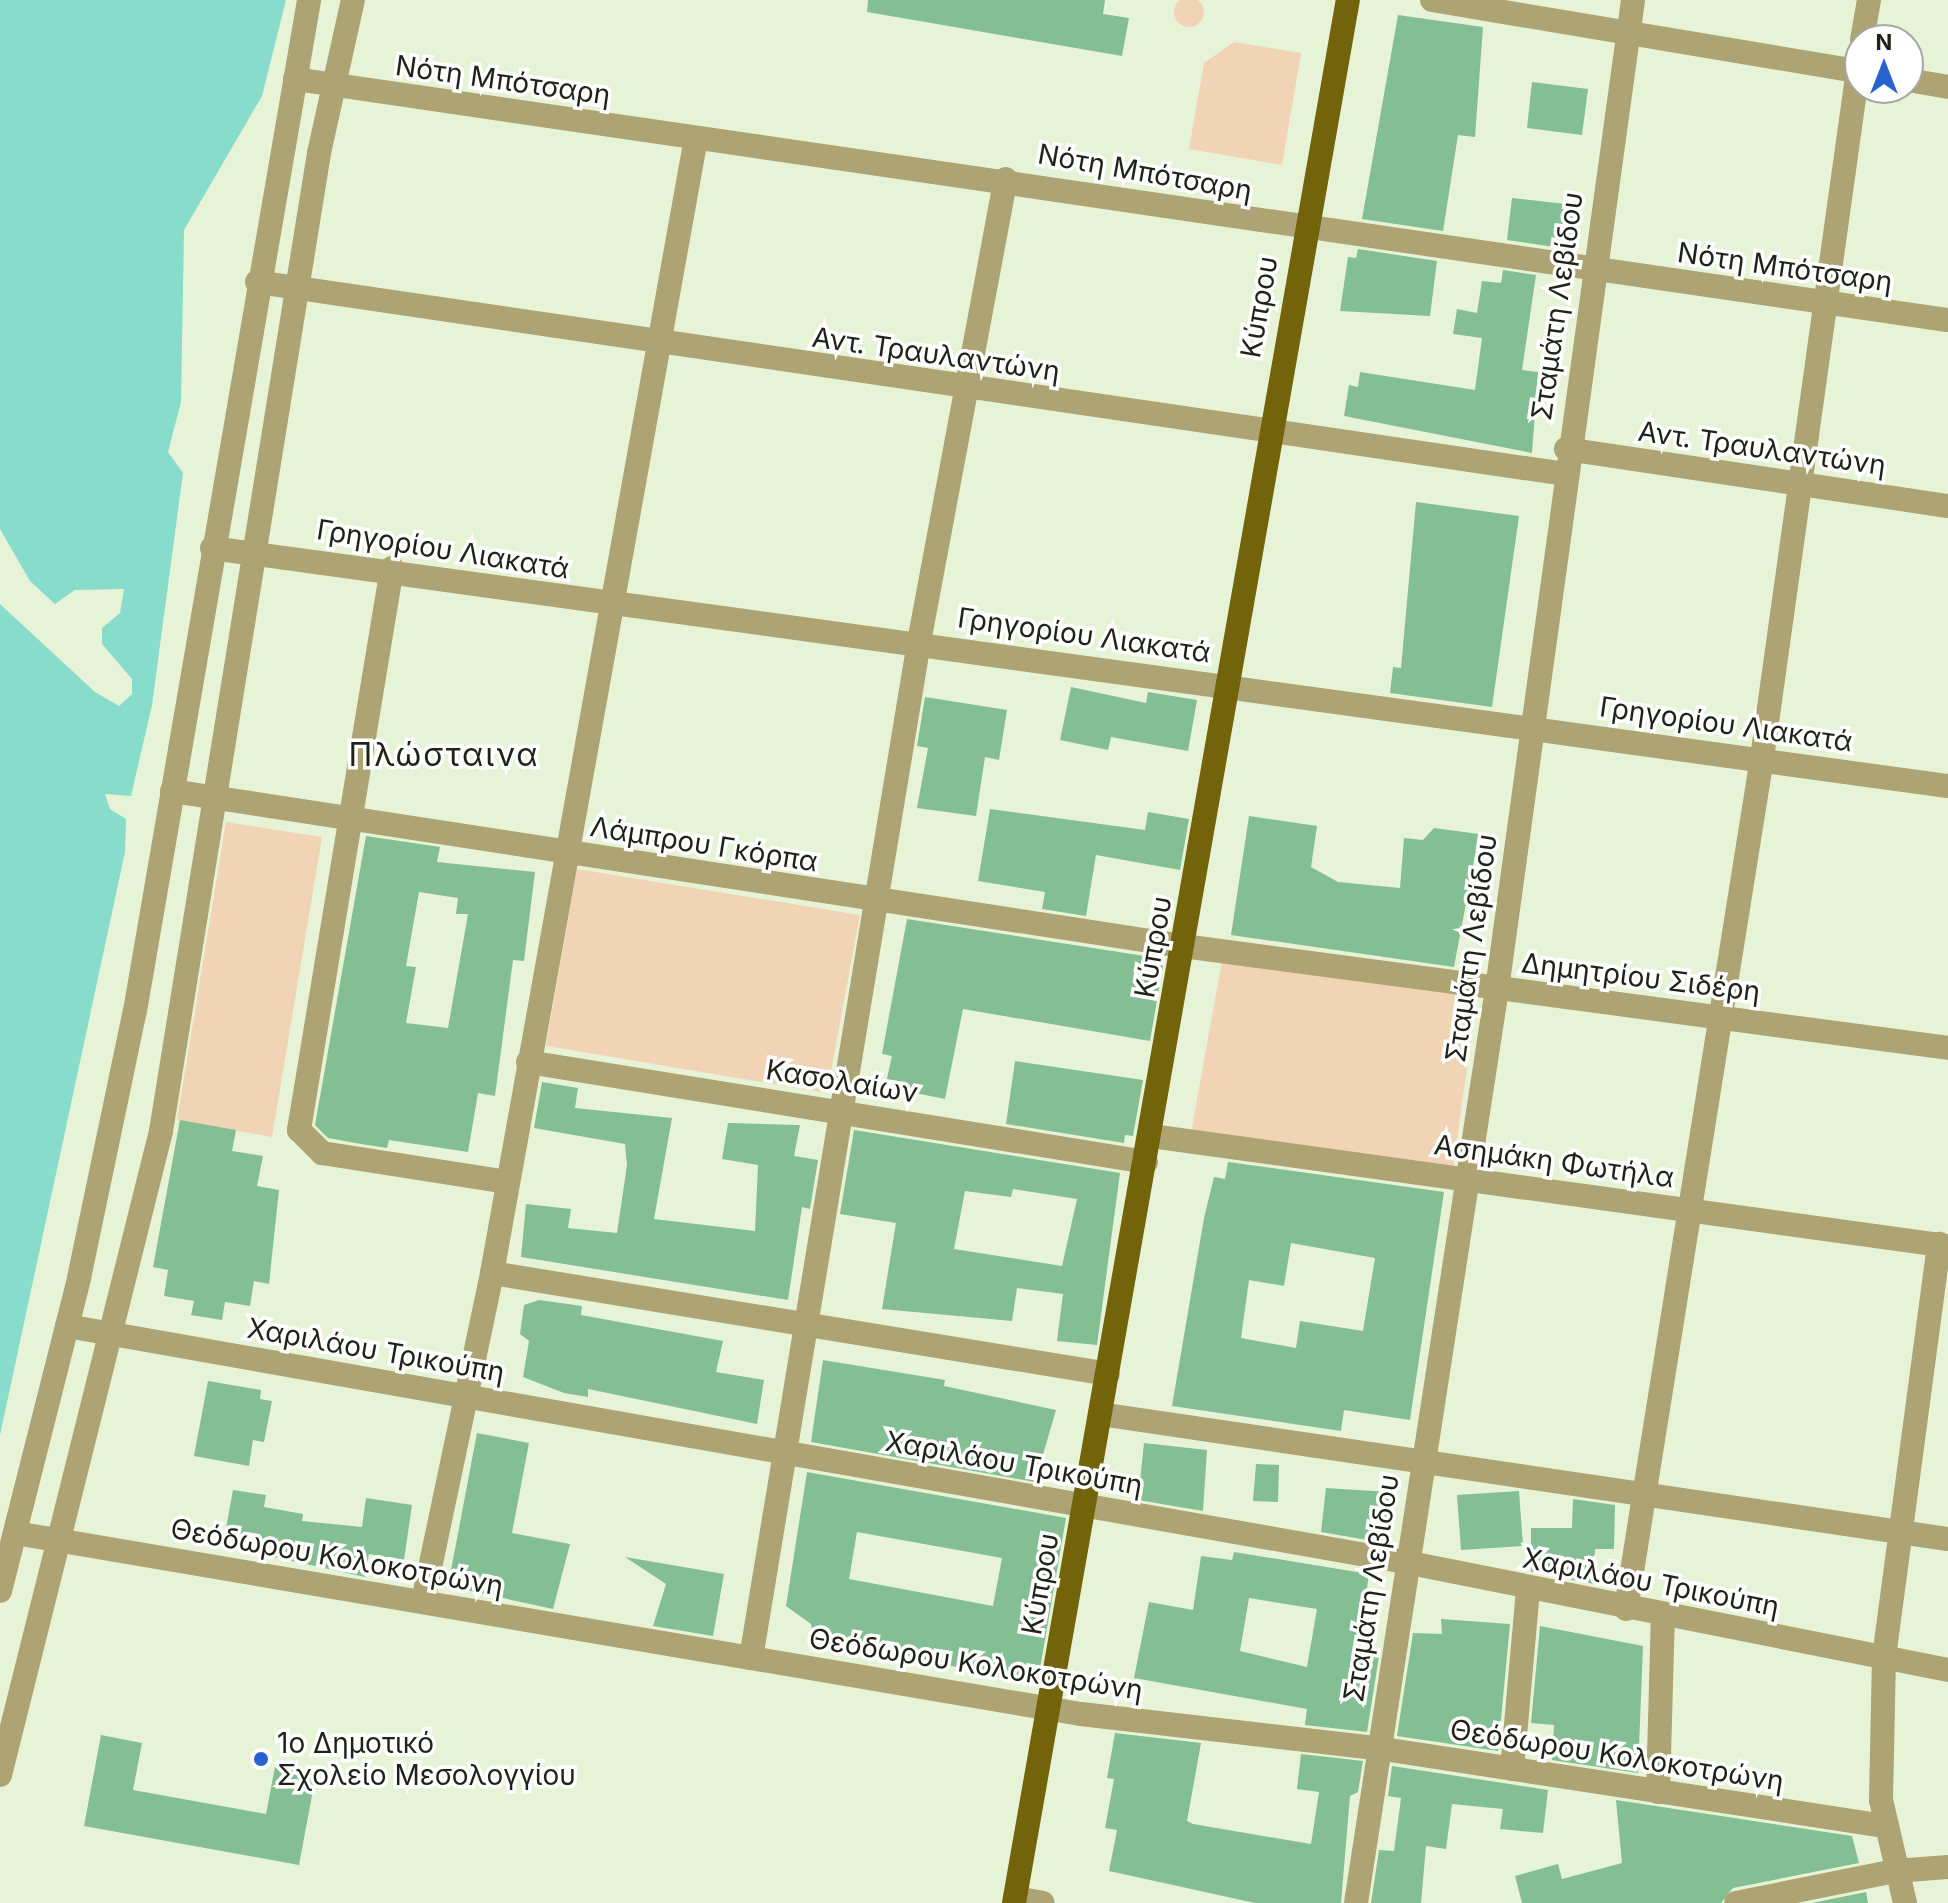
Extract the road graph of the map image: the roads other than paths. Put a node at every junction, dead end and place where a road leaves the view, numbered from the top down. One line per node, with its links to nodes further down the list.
1 (309, 0): 10 (street)
2 (353, 0): 12 (street)
3 (1348, 0): 17 (main road, Κύπρου)
4 (1432, 0): 8 (street)
5 (1633, 0): 8 (street, Σταμάτη Λεβίδου)
6 (1869, 0): 7 (street)
7 (1865, 24)
8 (1627, 34): 9 (street); 18 (street, Σταμάτη Λεβίδου)
9 (1844, 64)
10 (295, 79): 12 (street, Νότη Μπότσαρη); 19 (street)
11 (1924, 83): 13 (street)
12 (332, 85): 15 (street, Νότη Μπότσαρη); 20 (street)
13 (1948, 87)
14 (1854, 104): 21 (street)
15 (696, 138): 16 (street, Νότη Μπότσαρη); 23 (street)
16 (1006, 179): 17 (street, Νότη Μπότσαρη); 24 (street)
17 (1302, 229): 18 (street, Νότη Μπότσαρη); 25 (main road, Κύπρου)
18 (1592, 271): 21 (street, Νότη Μπότσαρη); 26 (street, Σταμάτη Λεβίδου)
19 (257, 282): 20 (street, Αντ. Τραυλαντώνη); 30 (street)
20 (299, 288): 23 (street, Αντ. Τραυλαντώνη); 31 (street)
21 (1829, 303): 22 (street, Νότη Μπότσαρη); 28 (street)
22 (1948, 320)
23 (657, 345): 24 (street, Αντ. Τραυλαντώνη); 33 (street)
24 (968, 387): 25 (street, Αντ. Τραυλαντώνη); 34 (street)
25 (1267, 435): 27 (street, Αντ. Τραυλαντώνη); 35 (main road, Κύπρου)
26 (1566, 449): 27 (street, Σταμάτη Λεβίδου); 28 (street, Αντ. Τραυλαντώνη)
27 (1565, 474): 36 (street, Σταμάτη Λεβίδου)
28 (1803, 484): 29 (street, Αντ. Τραυλαντώνη); 37 (street)
29 (1948, 506)
30 (212, 548): 31 (street, Γρηγορίου Λιακατά); 39 (street)
31 (255, 552): 32 (street, Γρηγορίου Λιακατά); 40 (street)
32 (392, 568): 33 (street, Γρηγορίου Λιακατά); 41 (street)
33 (608, 604): 34 (street, Γρηγορίου Λιακατά); 42 (street)
34 (919, 642): 35 (street, Γρηγορίου Λιακατά); 43 (street)
35 (1228, 685): 36 (street, Γρηγορίου Λιακατά); 44 (main road, Κύπρου)
36 (1531, 727): 37 (street, Γρηγορίου Λιακατά); 45 (street, Σταμάτη Λεβίδου)
37 (1762, 758): 38 (street, Γρηγορίου Λιακατά); 46 (street)
38 (1948, 786)
39 (172, 791): 40 (street, Λάμπρου Γκόρπα); 58 (street)
40 (216, 798): 41 (street, Λάμπρου Γκόρπα); 59 (street)
41 (352, 819): 42 (street, Λάμπρου Γκόρπα); 53 (street)
42 (565, 853): 43 (street, Λάμπρου Γκόρπα); 48 (street)
43 (878, 902): 44 (street, Λάμπρου Γκόρπα); 49 (street)
44 (1183, 946): 45 (street, Δημητρίου Σιδέρη); 50 (main road, Κύπρου)
45 (1497, 989): 46 (street, Δημητρίου Σιδέρη); 52 (street, Σταμάτη Λεβίδου)
46 (1722, 1018): 47 (street, Δημητρίου Σιδέρη); 54 (street)
47 (1948, 1048)
48 (528, 1062): 49 (street, Κασολαίων); 53 (street)
49 (840, 1110): 51 (street, Κασολαίων); 57 (street)
50 (1151, 1136): 51 (main road, Κύπρου); 52 (street, Ασημάκη Φωτήλα)
51 (1146, 1162): 60 (main road, Κύπρου)
52 (1468, 1179): 54 (street, Ασημάκη Φωτήλα); 64 (street, Σταμάτη Λεβίδου)
53 (507, 1182): 56 (street)
54 (1694, 1210): 55 (street, Ασημάκη Φωτήλα); 65 (street)
55 (1944, 1245): 67 (street)
56 (492, 1273): 57 (street); 61 (street)
57 (804, 1324): 60 (street); 63 (street)
58 (67, 1326): 59 (street, Χαριλάου Τρικούπη); 68 (street)
59 (113, 1334): 61 (street, Χαριλάου Τρικούπη); 70 (street)
60 (1108, 1374): 62 (main road, Κύπρου)
61 (462, 1395): 63 (street, Χαριλάου Τρικούπη); 74 (street)
62 (1100, 1414): 64 (street); 66 (main road, Κύπρου)
63 (783, 1453): 66 (street, Χαριλάου Τρικούπη); 78 (street)
64 (1421, 1461): 65 (street); 71 (street, Σταμάτη Λεβίδου)
65 (1645, 1495): 67 (street); 75 (street)
66 (1084, 1506): 71 (street, Χαριλάου Τρικούπη); 80 (main road, Κύπρου)
67 (1895, 1531): 69 (street); 77 (street)
68 (15, 1533): 70 (street, Θεόδωρου Κολοκοτρώνη); 73 (street)
69 (1948, 1539)
70 (60, 1540): 74 (street, Θεόδωρου Κολοκοτρώνη); 83 (street)
71 (1405, 1562): 72 (street, Χαριλάου Τρικούπη); 81 (street, Σταμάτη Λεβίδου)
72 (1528, 1590): 75 (street, Χαριλάου Τρικούπη); 82 (street)
73 (0, 1591)
74 (423, 1601): 78 (street, Θεόδωρου Κολοκοτρώνη)
75 (1626, 1609): 76 (street, Χαριλάου Τρικούπη)
76 (1663, 1616): 77 (street, Χαριλάου Τρικούπη); 84 (street)
77 (1884, 1657): 79 (street, Χαριλάου Τρικούπη); 85 (street)
78 (751, 1658): 80 (street, Θεόδωρου Κολοκοτρώνη)
79 (1948, 1670)
80 (1048, 1708): 81 (street, Θεόδωρου Κολοκοτρώνη); 88 (main road, Κύπρου)
81 (1377, 1748): 82 (street, Θεόδωρου Κολοκοτρώνη); 90 (street, Σταμάτη Λεβίδου)
82 (1512, 1769): 84 (street, Θεόδωρου Κολοκοτρώνη)
83 (0, 1775)
84 (1658, 1792): 85 (street, Θεόδωρου Κολοκοτρώνη)
85 (1885, 1826): 87 (street)
86 (1948, 1867): 87 (street)
87 (1895, 1871): 91 (street); 92 (street)
88 (1014, 1900): 89 (street)
89 (1043, 1903)
90 (1356, 1903)
91 (1736, 1903)
92 (1905, 1903)

